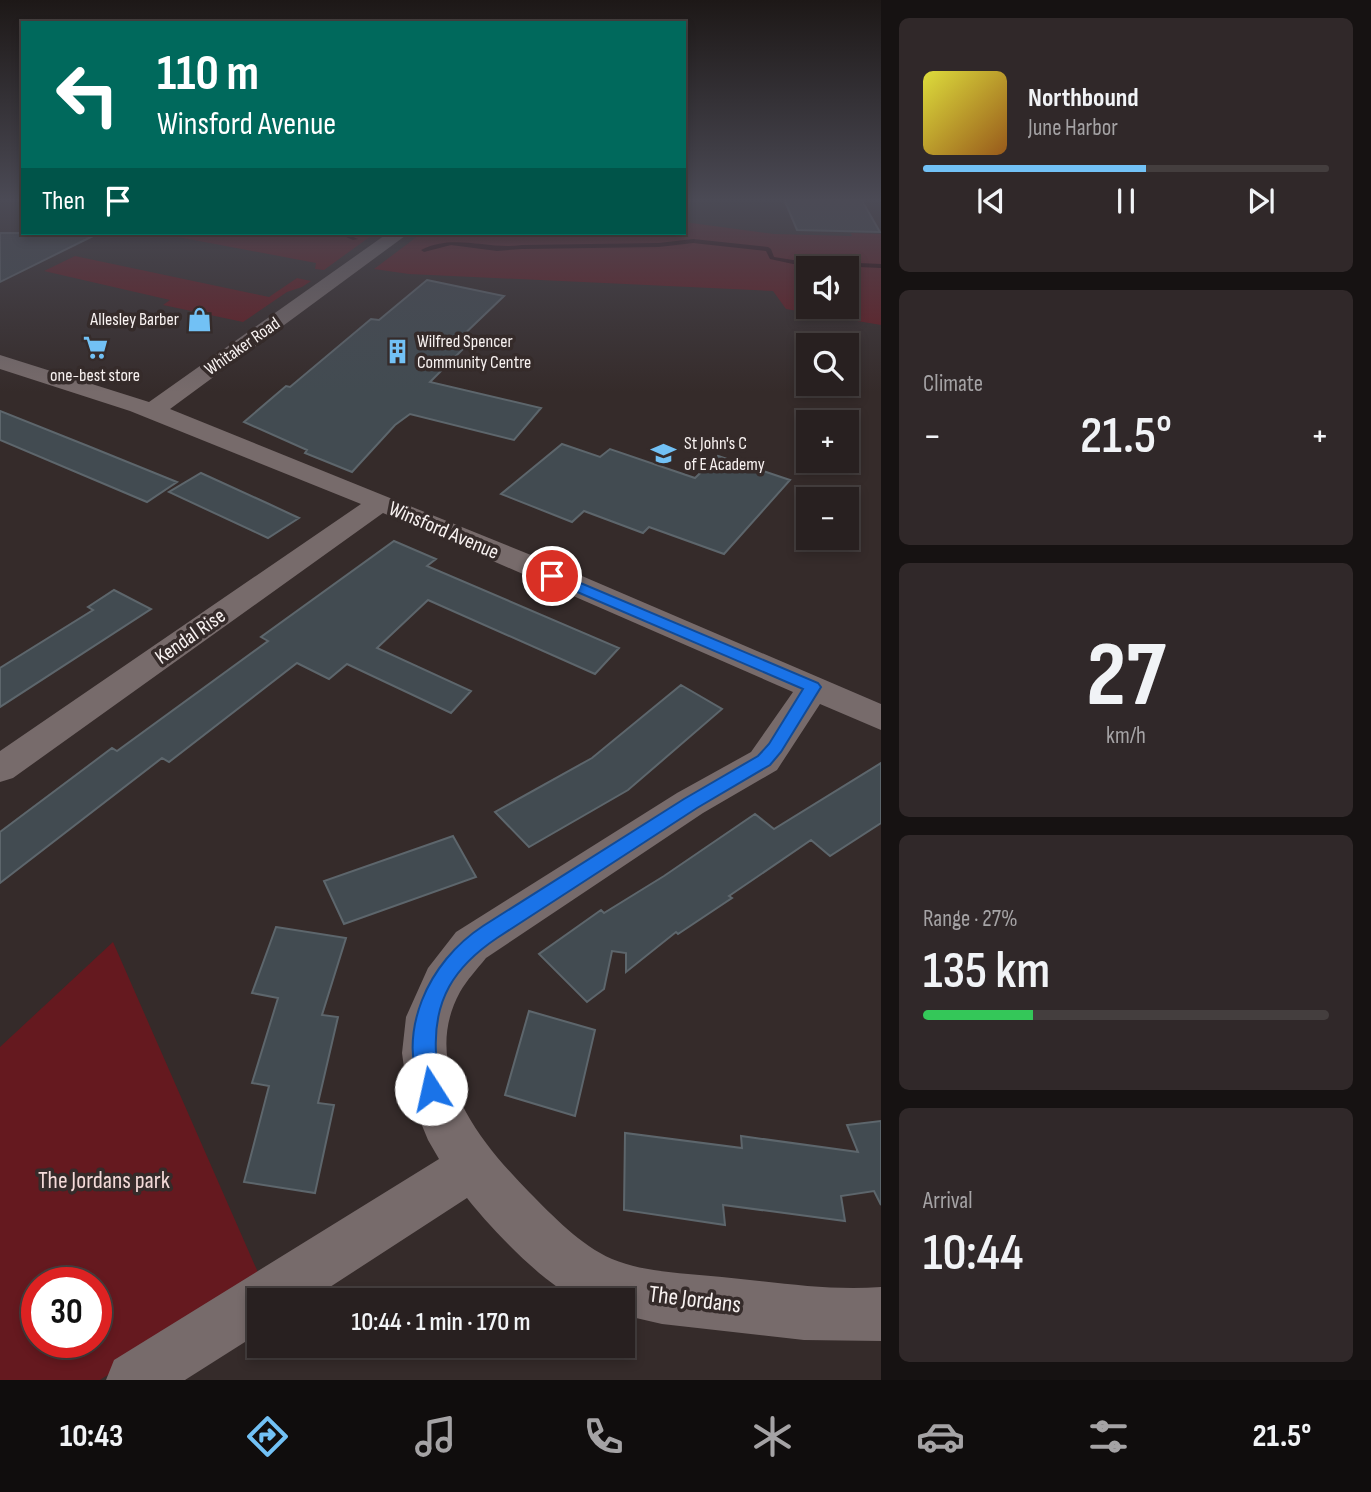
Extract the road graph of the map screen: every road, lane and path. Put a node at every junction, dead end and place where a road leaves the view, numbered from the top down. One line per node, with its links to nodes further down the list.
1 (358, 263): 3 (street, Whitaker Road)
2 (0, 362): 3 (street, Winsford Avenue)
3 (153, 410): 4 (street, Winsford Avenue)
4 (380, 503): 5 (street, Winsford Avenue); 7 (street, Kendal Rise)
5 (813, 687): 6 (street, Winsford Avenue); 8 (street, The Jordans)
6 (881, 718)
7 (0, 768)
8 (472, 1166): 9 (street); 11 (street, The Jordans)
9 (280, 1288)
10 (247, 1309): 12 (street)
11 (881, 1314)
12 (134, 1380)

